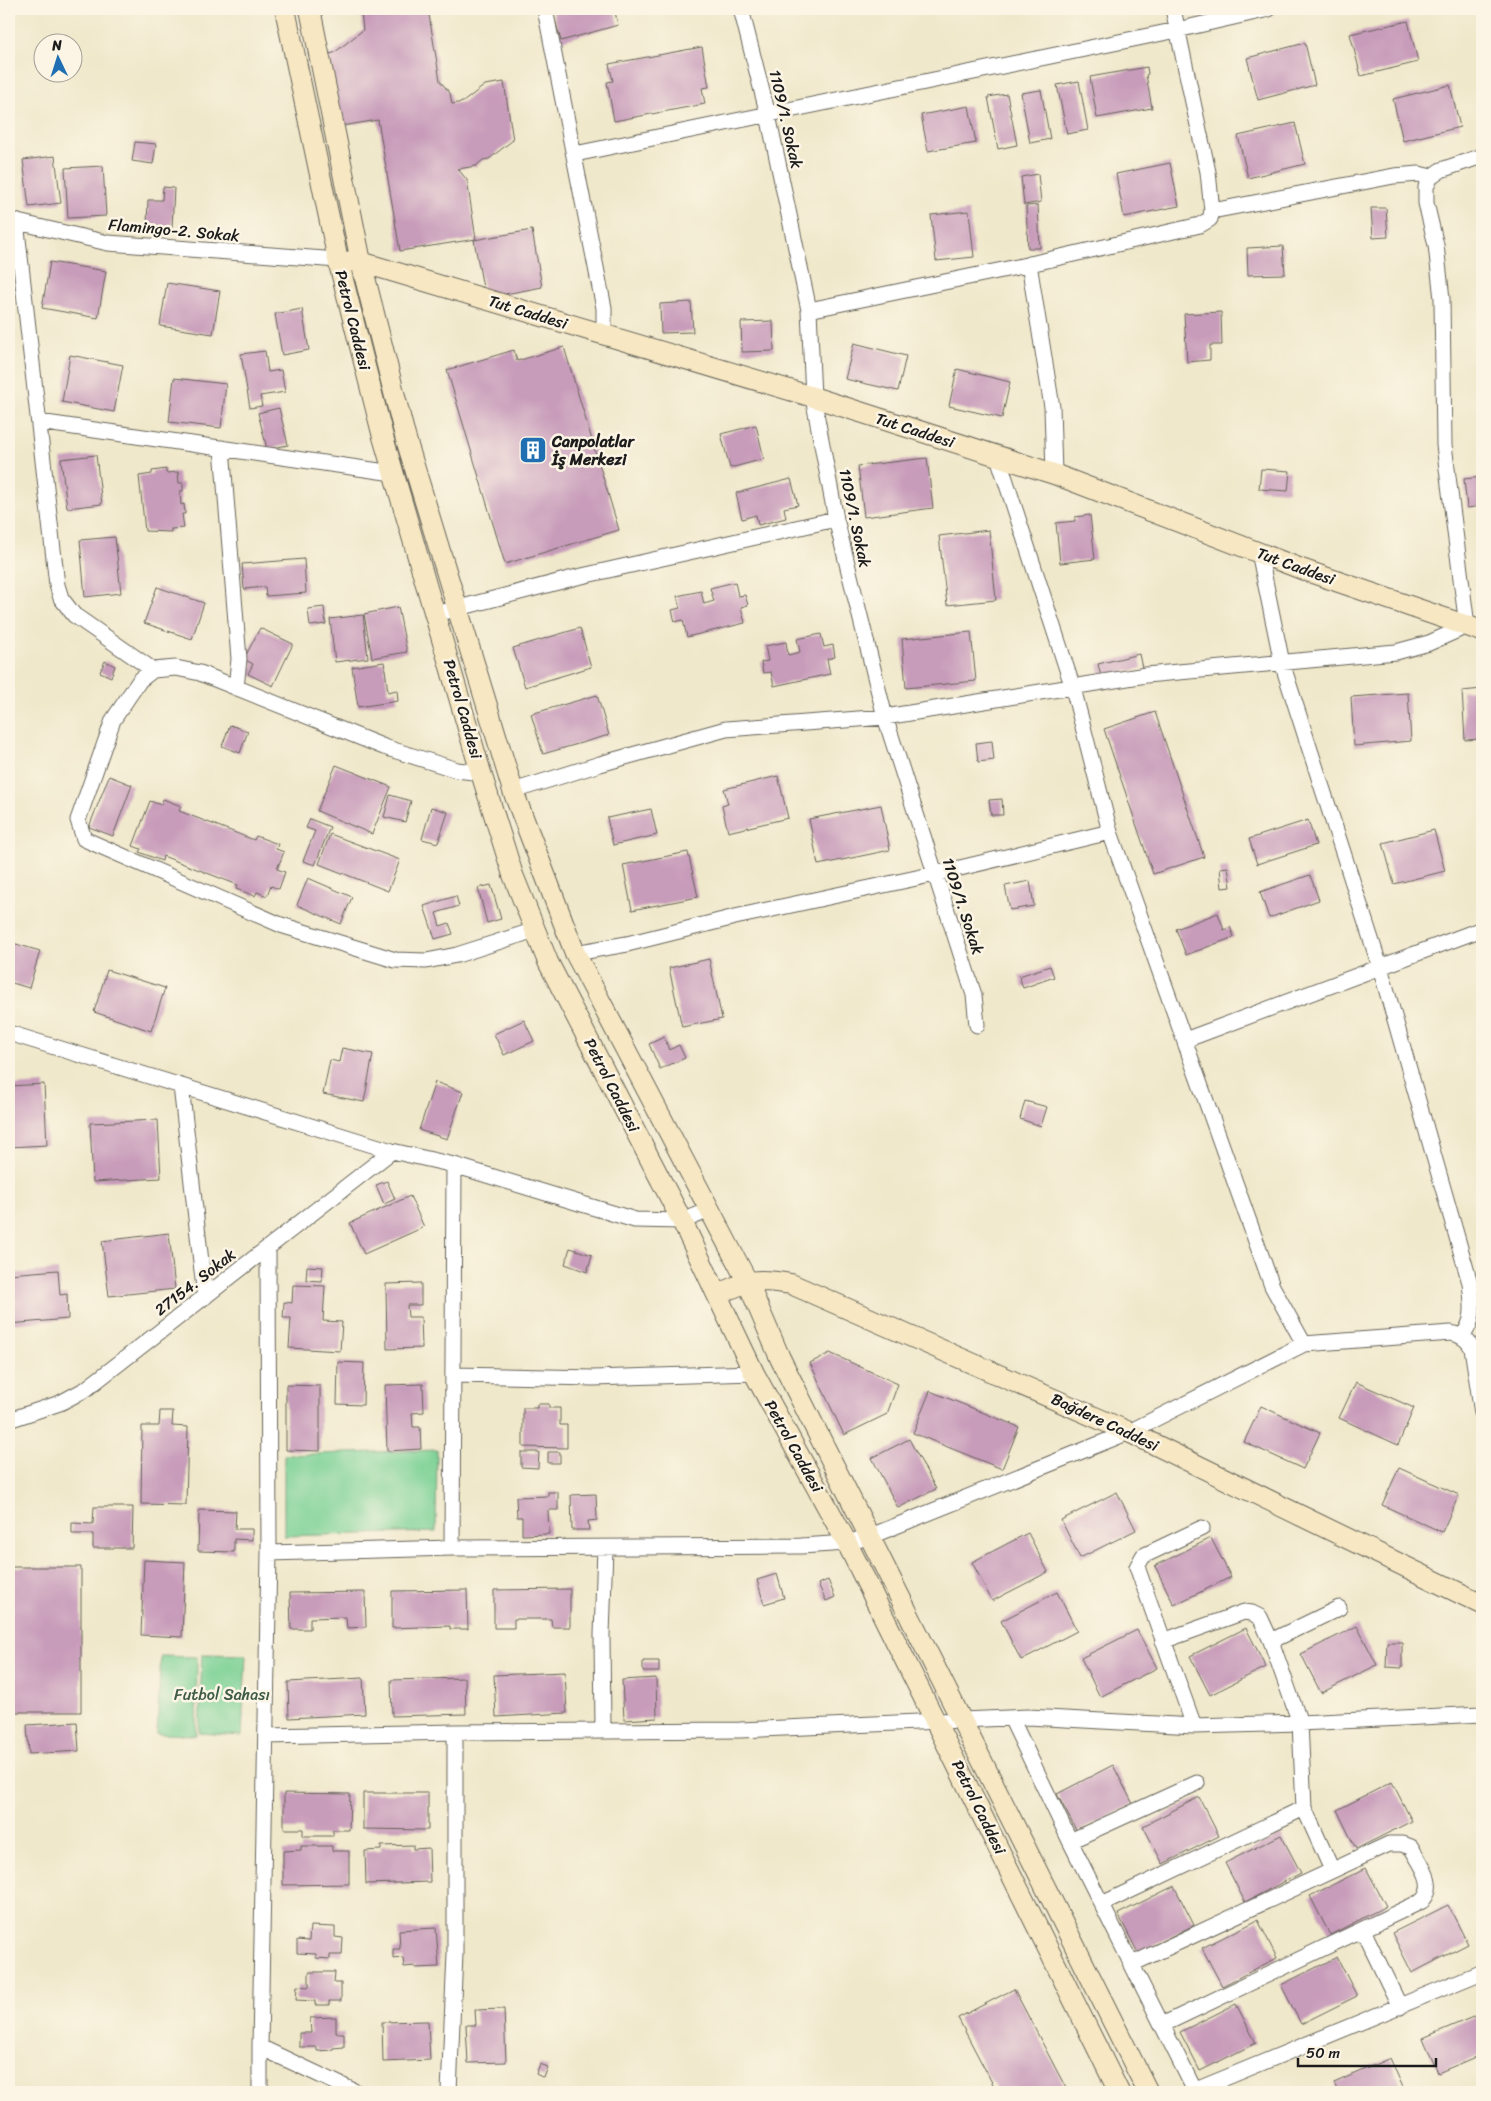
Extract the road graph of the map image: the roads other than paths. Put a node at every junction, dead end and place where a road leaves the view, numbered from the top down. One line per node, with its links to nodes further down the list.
1 (285, 9): 14 (main road, Petrol Caddesi)
2 (310, 9): 15 (main road)
3 (546, 9): 9 (street)
4 (741, 9): 8 (street, 1109/1. Sokak)
5 (1173, 9): 7 (street)
6 (1269, 9): 7 (street)
7 (1177, 30): 8 (street); 12 (street)
8 (768, 115): 9 (street); 17 (street, 1109/1. Sokak)
9 (575, 154): 18 (street)
10 (1482, 156): 11 (street)
11 (1431, 177): 12 (street); 29 (street)
12 (1212, 211): 16 (street)
13 (13, 220): 14 (street, Flamingo-2. Sokak); 20 (street)
14 (338, 260): 15 (main road, Tut Caddesi); 23 (main road, Petrol Caddesi)
15 (361, 262): 18 (main road, Tut Caddesi); 27 (main road)
16 (1029, 264): 17 (street); 24 (street)
17 (809, 310): 19 (street, 1109/1. Sokak)
18 (604, 334): 19 (main road, Tut Caddesi)
19 (813, 397): 22 (main road, Tut Caddesi); 25 (street, 1109/1. Sokak)
20 (39, 422): 21 (street); 31 (street)
21 (222, 448): 23 (street); 32 (street)
22 (998, 457): 24 (main road, Tut Caddesi); 33 (street)
23 (393, 473): 28 (main road, Petrol Caddesi)
24 (1054, 474): 26 (main road, Tut Caddesi)
25 (836, 519): 27 (street); 34 (street, 1109/1. Sokak)
26 (1258, 552): 29 (main road, Tut Caddesi); 30 (street)
27 (457, 608): 28 (street); 36 (main road)
28 (436, 614): 35 (main road, Petrol Caddesi)
29 (1475, 628): 30 (street)
30 (1282, 663): 33 (street); 42 (street)
31 (153, 670): 32 (street); 40 (street)
32 (236, 688): 35 (street)
33 (1072, 688): 34 (street); 37 (street)
34 (885, 717): 36 (street); 38 (street, 1109/1. Sokak)
35 (481, 773): 40 (main road, Petrol Caddesi)
36 (513, 791): 41 (main road)
37 (1110, 832): 38 (street); 45 (street)
38 (935, 874): 41 (street); 43 (street, 1109/1. Sokak)
39 (1482, 929): 42 (street)
40 (535, 930): 50 (main road, Petrol Caddesi)
41 (575, 953): 49 (main road)
42 (1380, 967): 45 (street); 55 (street)
43 (977, 1025)
44 (9, 1033): 46 (street)
45 (1185, 1040): 56 (street)
46 (181, 1086): 47 (street); 54 (street)
47 (392, 1151): 48 (street); 51 (street, 27154. Sokak)
48 (454, 1166): 50 (street); 58 (street)
49 (710, 1210): 50 (street); 52 (main road)
50 (682, 1221): 53 (main road, Petrol Caddesi)
51 (268, 1248): 54 (street, 27154. Sokak); 67 (street)
52 (748, 1281): 53 (main road, Bağdere Caddesi); 61 (main road, Bağdere Caddesi); 63 (main road)
53 (718, 1294): 57 (main road, Petrol Caddesi)
54 (205, 1297): 60 (street, 27154. Sokak)
55 (1462, 1336): 56 (street); 59 (street)
56 (1304, 1344): 61 (street)
57 (754, 1373): 58 (street); 64 (main road, Petrol Caddesi)
58 (454, 1375): 65 (street)
59 (1482, 1413)
60 (9, 1420)
61 (1129, 1432): 63 (street); 68 (main road, Bağdere Caddesi)
62 (1202, 1528): 70 (street)
63 (871, 1536): 64 (street); 74 (main road)
64 (847, 1543): 66 (street); 75 (main road, Petrol Caddesi)
65 (452, 1548): 66 (street); 67 (street)
66 (605, 1548): 78 (street)
67 (269, 1553): 80 (street)
68 (1482, 1604)
69 (1339, 1608): 71 (street)
70 (1163, 1641): 71 (street); 77 (street)
71 (1271, 1642): 76 (street)
72 (1482, 1714): 76 (street)
73 (1011, 1718): 74 (street); 77 (street); 83 (street)
74 (962, 1720): 75 (street); 97 (main road)
75 (936, 1721): 78 (street); 96 (main road, Petrol Caddesi)
76 (1300, 1724): 77 (street); 82 (street)
77 (1194, 1726)
78 (603, 1730): 79 (street)
79 (455, 1732): 80 (street); 95 (street)
80 (266, 1736): 91 (street)
81 (1196, 1783): 83 (street)
82 (1304, 1808): 84 (street); 85 (street)
83 (1070, 1841): 85 (street)
84 (1332, 1870): 86 (street); 87 (street)
85 (1102, 1904): 87 (street)
86 (1363, 1930): 89 (street); 90 (street)
87 (1132, 1964): 90 (street)
88 (1482, 1972): 89 (street)
89 (1400, 2007): 92 (street)
90 (1162, 2024): 92 (street)
91 (260, 2046): 93 (street); 94 (street)
92 (1193, 2091)
93 (260, 2092)
94 (356, 2092)
95 (449, 2092)
96 (1119, 2092)
97 (1148, 2092)

